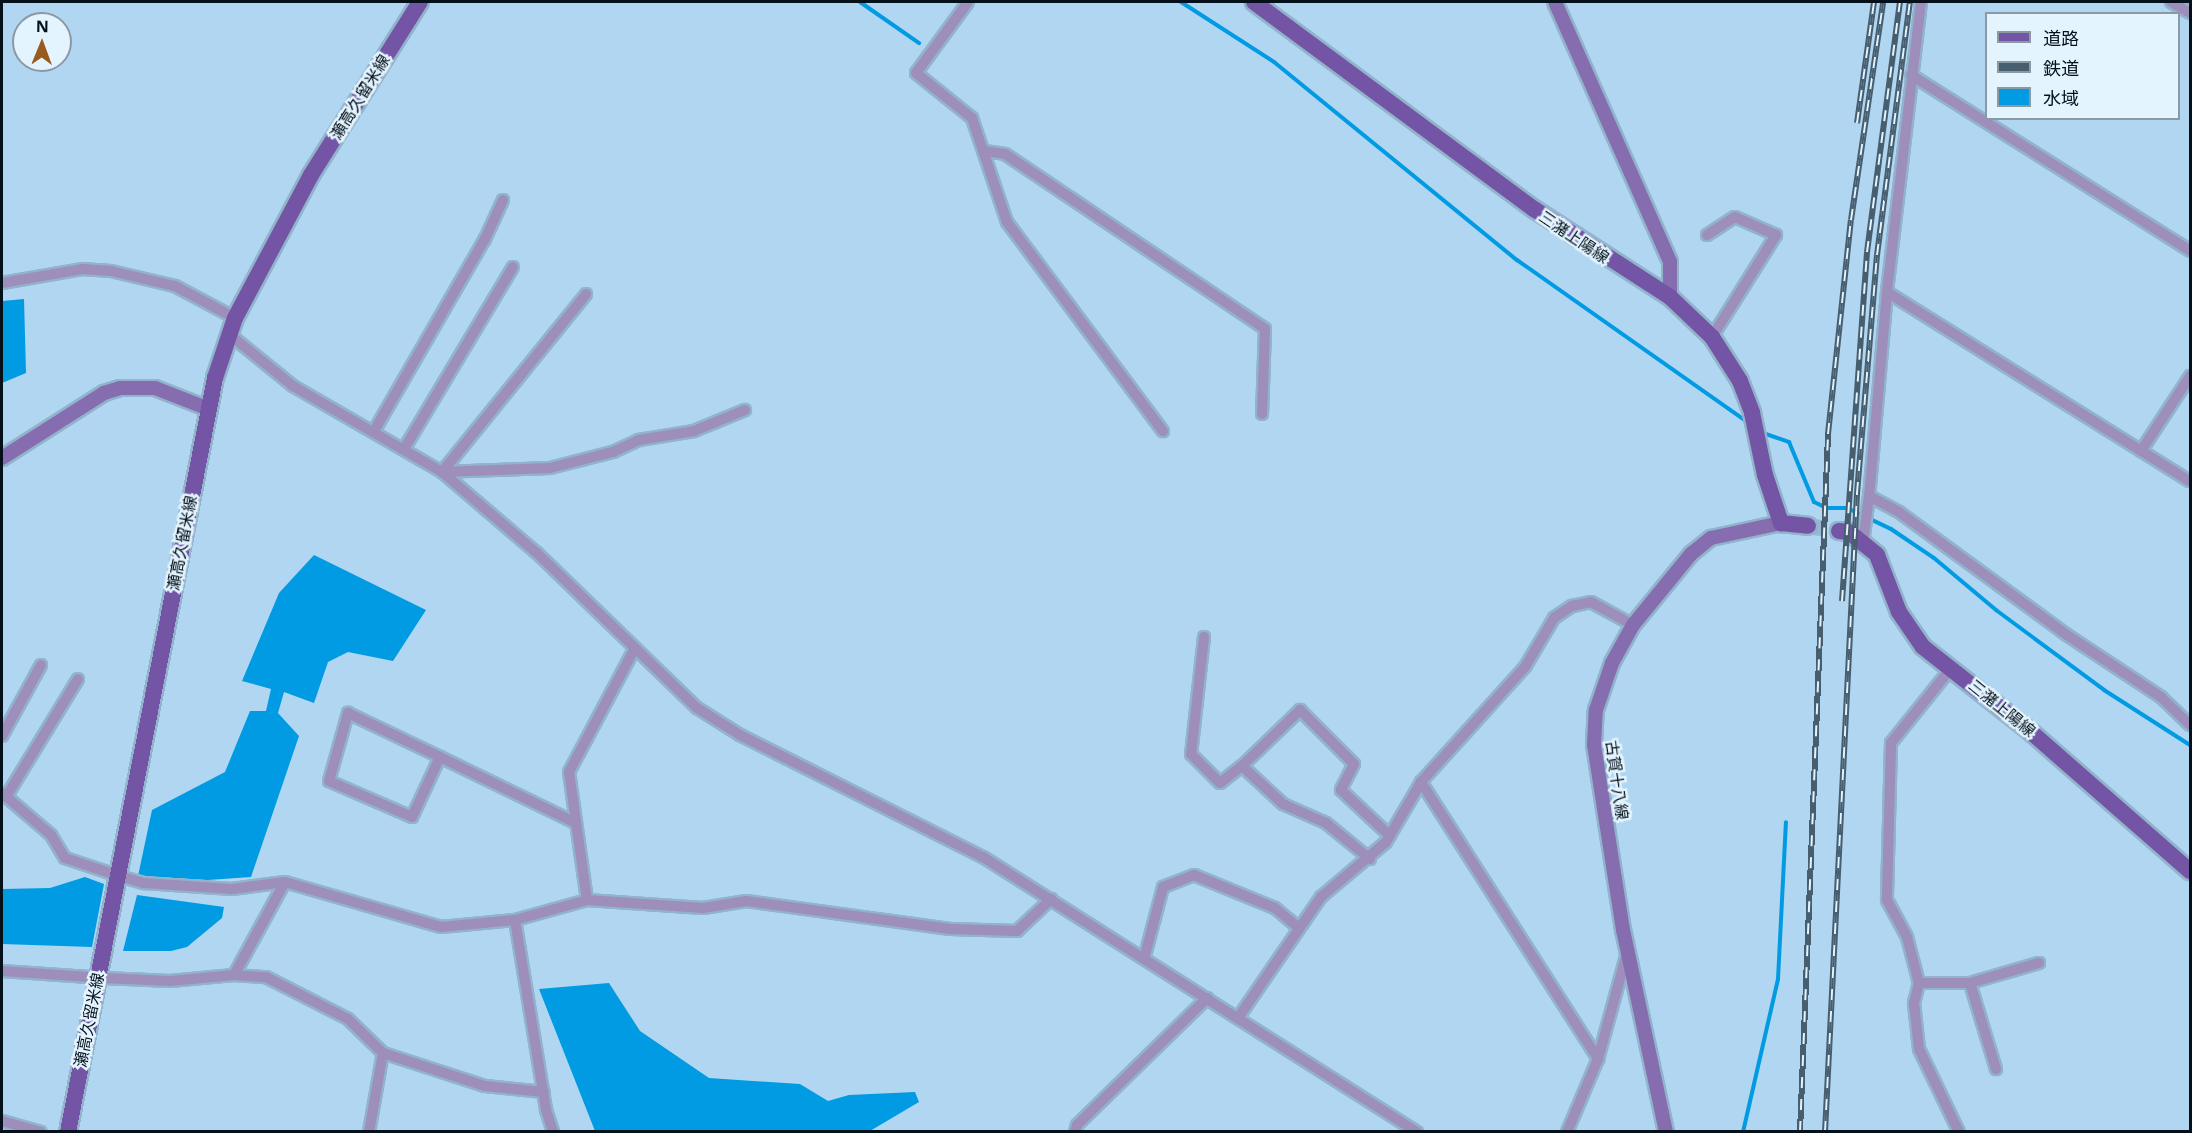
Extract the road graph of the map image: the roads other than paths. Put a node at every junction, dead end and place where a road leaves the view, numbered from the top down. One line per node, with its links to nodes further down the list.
1 (420, 2): 18 (main road, 瀬高久留米線)
2 (968, 2): 9 (street)
3 (1254, 2): 17 (main road, 三潴上陽線)
4 (1555, 2): 17 (main road)
5 (1921, 2): 8 (street)
6 (2171, 2): 7 (street)
7 (2190, 13)
8 (1911, 75): 12 (street); 15 (street)
9 (984, 151): 24 (street); 25 (street)
10 (503, 200): 26 (street)
11 (1707, 235): 20 (street)
12 (2190, 251)
13 (513, 267): 27 (street)
14 (2, 283): 18 (street)
15 (1887, 292): 28 (street); 32 (street)
16 (586, 294): 30 (street)
17 (1670, 297): 20 (main road, 三潴上陽線)
18 (235, 318): 19 (main road, 瀬高久留米線)
19 (229, 334): 22 (main road, 瀬高久留米線); 26 (street)
20 (1712, 337): 33 (main road, 三潴上陽線)
21 (2190, 376): 28 (street)
22 (209, 409): 29 (main road); 53 (main road, 瀬高久留米線)
23 (745, 410): 30 (street)
24 (1262, 414)
25 (1163, 430)
26 (374, 431): 27 (street)
27 (404, 449): 30 (street)
28 (2140, 451): 31 (street)
29 (2, 458)
30 (442, 472): 39 (street)
31 (2190, 481)
32 (1869, 496): 36 (street); 43 (street)
33 (1781, 523): 34 (main road); 37 (main road, 古賀十八線)
34 (1808, 526)
35 (1839, 531): 36 (main road, 三潴上陽線)
36 (1863, 543): 41 (main road, 三潴上陽線)
37 (1633, 625): 47 (street); 59 (main road, 古賀十八線)
38 (1204, 637): 46 (street)
39 (634, 650): 49 (street); 56 (street)
40 (41, 665): 44 (street)
41 (1952, 667): 52 (main road, 三潴上陽線); 65 (street)
42 (78, 679): 48 (street)
43 (2190, 725)
44 (2, 736)
45 (440, 757): 45 (street); 49 (street)
46 (1242, 766): 50 (street); 51 (street)
47 (1421, 782): 50 (street); 70 (street)
48 (4, 795): 53 (street)
49 (576, 824): 55 (street)
50 (1390, 836): 51 (street)
51 (1370, 859): 58 (street)
52 (2190, 871)
53 (119, 875): 54 (street); 64 (main road, 瀬高久留米線)
54 (285, 882): 57 (street); 63 (street)
55 (586, 900): 56 (street); 57 (street)
56 (1051, 900): 60 (street)
57 (515, 920): 72 (street)
58 (1298, 927): 60 (street); 68 (street)
59 (1628, 953): 70 (street); 81 (main road, 古賀十八線)
60 (1144, 959): 67 (street)
61 (2040, 963): 66 (street)
62 (2, 971): 64 (street)
63 (234, 975): 64 (street); 69 (street)
64 (97, 977): 75 (main road, 瀬高久留米線)
65 (1919, 983): 66 (street); 82 (street)
66 (1970, 983): 71 (street)
67 (1207, 998): 68 (street); 78 (street)
68 (1238, 1018): 79 (street)
69 (383, 1053): 72 (street); 76 (street)
70 (1598, 1059): 80 (street)
71 (1996, 1070)
72 (544, 1092): 77 (street)
73 (2, 1121): 74 (street)
74 (40, 1131)
75 (68, 1131)
76 (369, 1131)
77 (553, 1131)
78 (1075, 1131)
79 (1417, 1131)
80 (1566, 1131)
81 (1666, 1131)
82 (1959, 1131)

